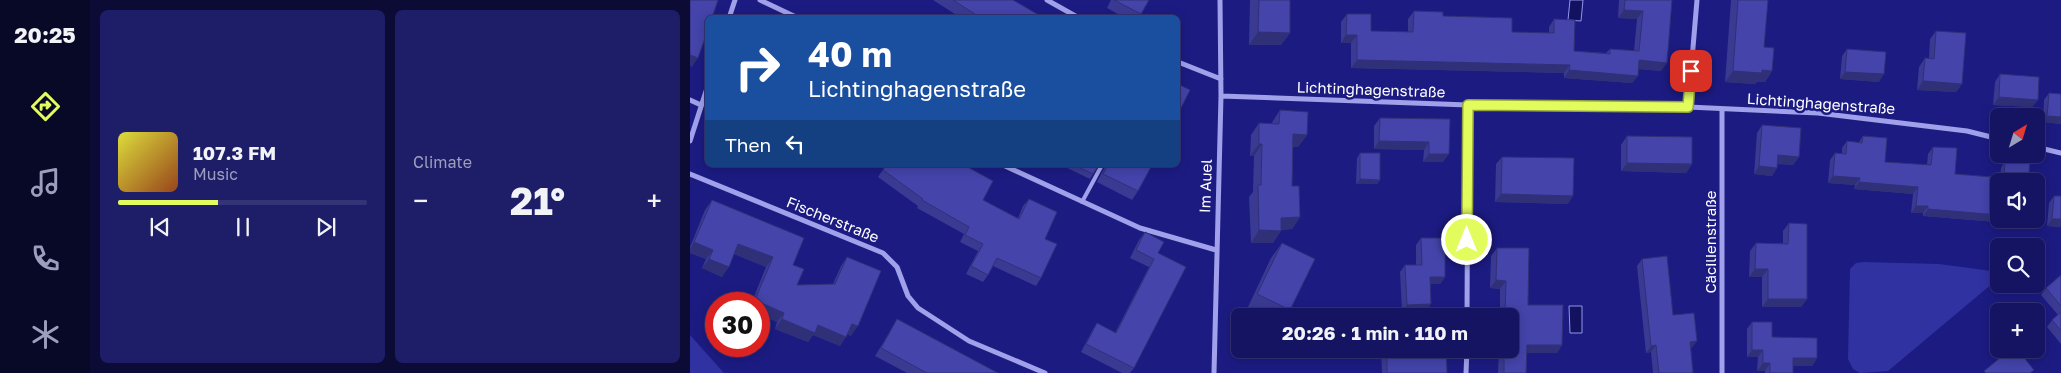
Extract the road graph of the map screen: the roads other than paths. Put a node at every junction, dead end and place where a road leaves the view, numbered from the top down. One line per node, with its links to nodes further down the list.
1 (735, 0): 6 (street)
2 (760, 0): 7 (street)
3 (1047, 0): 8 (street)
4 (1220, 0): 10 (street, Im Auel)
5 (1696, 0): 16 (street)
6 (730, 15)
7 (792, 15)
8 (1074, 15)
9 (1180, 63): 10 (street)
10 (1221, 79): 12 (street, Im Auel)
11 (705, 94): 15 (street)
12 (1221, 96): 14 (street, Lichtinghagenstraße); 26 (street, Im Auel)
13 (690, 100): 15 (street)
14 (1468, 105): 16 (street, Lichtinghagenstraße); 27 (street)
15 (701, 106): 19 (street)
16 (1688, 107): 17 (street, Lichtinghagenstraße)
17 (1722, 110): 18 (street, Lichtinghagenstraße); 32 (street, Cäcilienstraße)
18 (1990, 137)
19 (690, 141)
20 (2045, 149): 21 (street)
21 (2061, 153)
22 (1007, 167): 25 (street)
23 (1101, 167): 25 (lane)
24 (690, 174): 29 (street, Fischerstraße)
25 (1082, 202): 26 (street)
26 (1216, 250): 30 (street, Im Auel)
27 (1467, 308)
28 (1466, 358): 31 (street)
29 (1046, 373)
30 (1214, 373)
31 (1466, 373)
32 (1722, 373)

